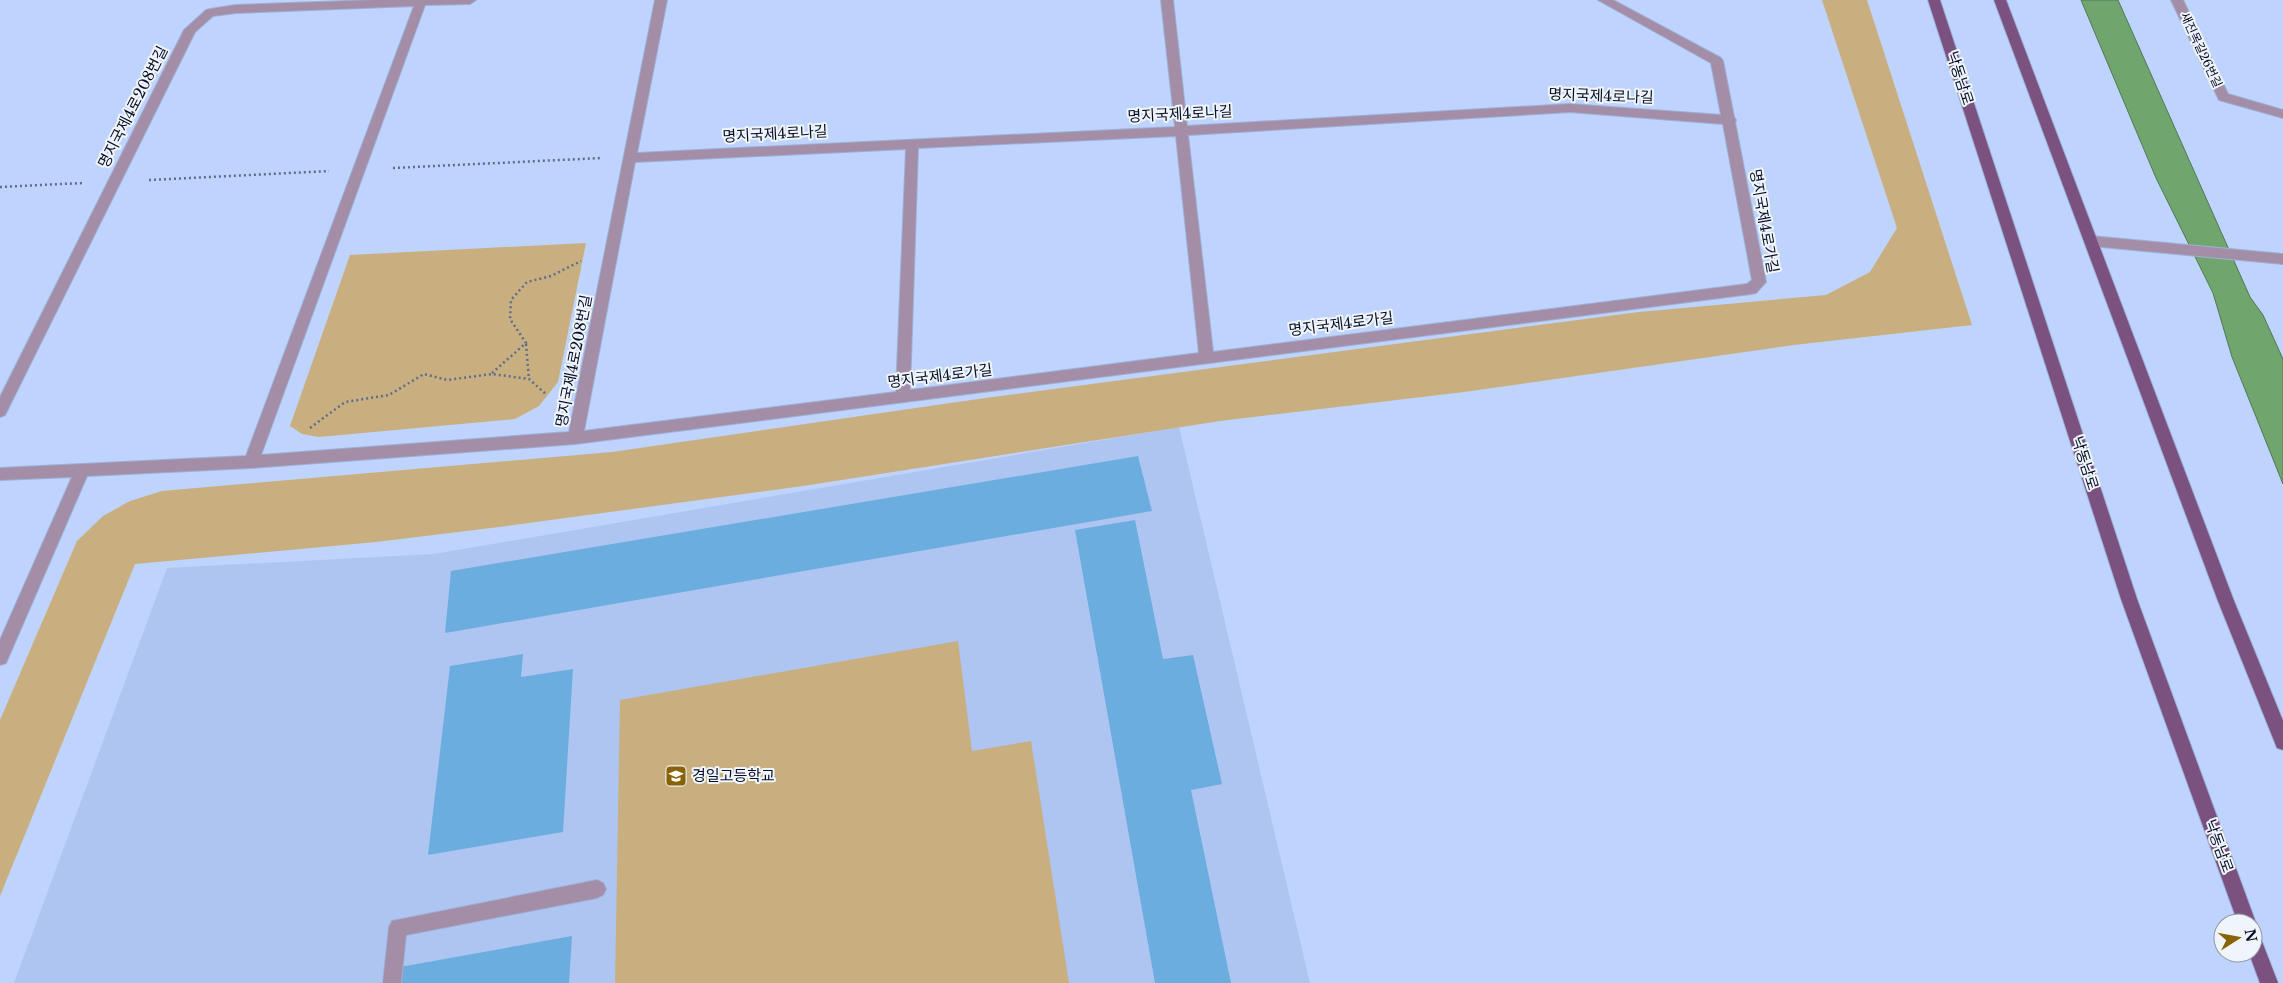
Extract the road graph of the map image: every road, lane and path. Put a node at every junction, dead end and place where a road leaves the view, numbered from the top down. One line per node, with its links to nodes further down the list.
1 (470, 0): 8 (street, 명지국제4로208번길)
2 (661, 0): 14 (street, 명지국제4로208번길)
3 (1166, 0): 11 (street)
4 (1604, 0): 10 (street, 명지국제4로가길)
5 (1934, 0): 38 (main road, 낙동남로)
6 (2000, 0): 20 (main road)
7 (2177, 0): 9 (street, 새진목길26번길)
8 (421, 2): 29 (street, 명지국제4로208번길); 32 (street)
9 (2283, 114)
10 (1730, 120): 11 (street, 명지국제4로나길); 24 (street, 명지국제4로가길)
11 (1180, 131): 12 (street, 명지국제4로나길); 24 (street)
12 (912, 144): 14 (street, 명지국제4로나길); 28 (street)
13 (608, 158): 15 (path)
14 (632, 158): 31 (street, 명지국제4로208번길)
15 (393, 168)
16 (337, 170): 17 (path)
17 (149, 180)
18 (84, 182): 19 (path)
19 (0, 187)
20 (2091, 241): 21 (street); 36 (main road)
21 (2283, 259)
22 (583, 260): 23 (path)
23 (526, 343): 25 (path); 26 (path)
24 (1207, 358): 28 (street, 명지국제4로가길)
25 (492, 374): 26 (path); 30 (path)
26 (529, 379): 27 (path)
27 (547, 395)
28 (903, 397): 31 (street, 명지국제4로가길)
29 (0, 411)
30 (309, 429)
31 (575, 438): 32 (street, 명지국제4로208번길)
32 (251, 462): 33 (street, 명지국제4로208번길)
33 (82, 470): 34 (street, 명지국제4로208번길); 35 (street)
34 (0, 474)
35 (0, 658)
36 (2283, 742)
37 (597, 889): 40 (street)
38 (2243, 913)
39 (2262, 963): 41 (main road)
40 (392, 983)
41 (2269, 983)

